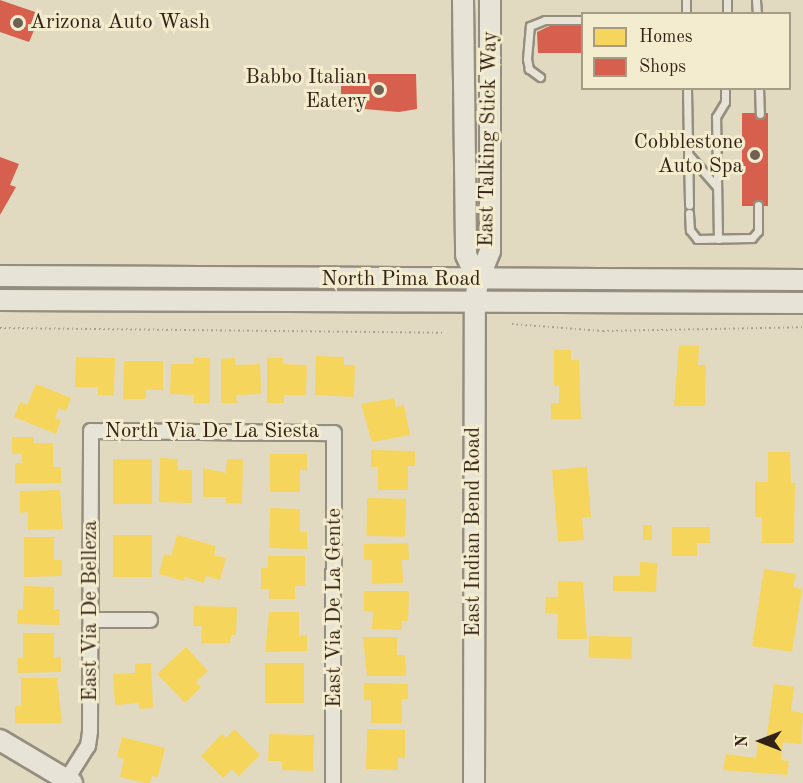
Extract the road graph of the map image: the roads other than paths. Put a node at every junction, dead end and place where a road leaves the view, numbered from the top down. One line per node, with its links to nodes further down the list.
1 (463, 0): 16 (main road, East Talking Stick Way)
2 (490, 0): 16 (main road, East Talking Stick Way)
3 (581, 20): 4 (lane)
4 (540, 77)
5 (687, 90): 9 (lane)
6 (725, 90): 10 (lane)
7 (759, 90): 8 (lane)
8 (760, 114)
9 (689, 155): 10 (lane); 12 (lane)
10 (716, 186): 12 (lane)
11 (758, 205): 12 (lane)
12 (718, 239)
13 (0, 276): 14 (main road, North Pima Road)
14 (186, 279): 16 (main road, North Pima Road); 18 (main road)
15 (803, 280): 16 (main road, North Pima Road)
16 (478, 281): 20 (main road, East Indian Bend Road)
17 (0, 300): 18 (main road, North Pima Road)
18 (32, 300): 20 (main road, North Pima Road)
19 (803, 303): 20 (main road, North Pima Road)
20 (475, 304): 28 (main road, East Indian Bend Road)
21 (91, 431): 22 (street, North Via De La Siesta); 23 (street, East Via De Belleza)
22 (334, 433): 27 (street, East Via De La Gente)
23 (92, 620): 24 (street); 26 (street, East Via De Belleza)
24 (150, 620)
25 (0, 740): 26 (main road)
26 (69, 781)
27 (333, 783)
28 (474, 783)

